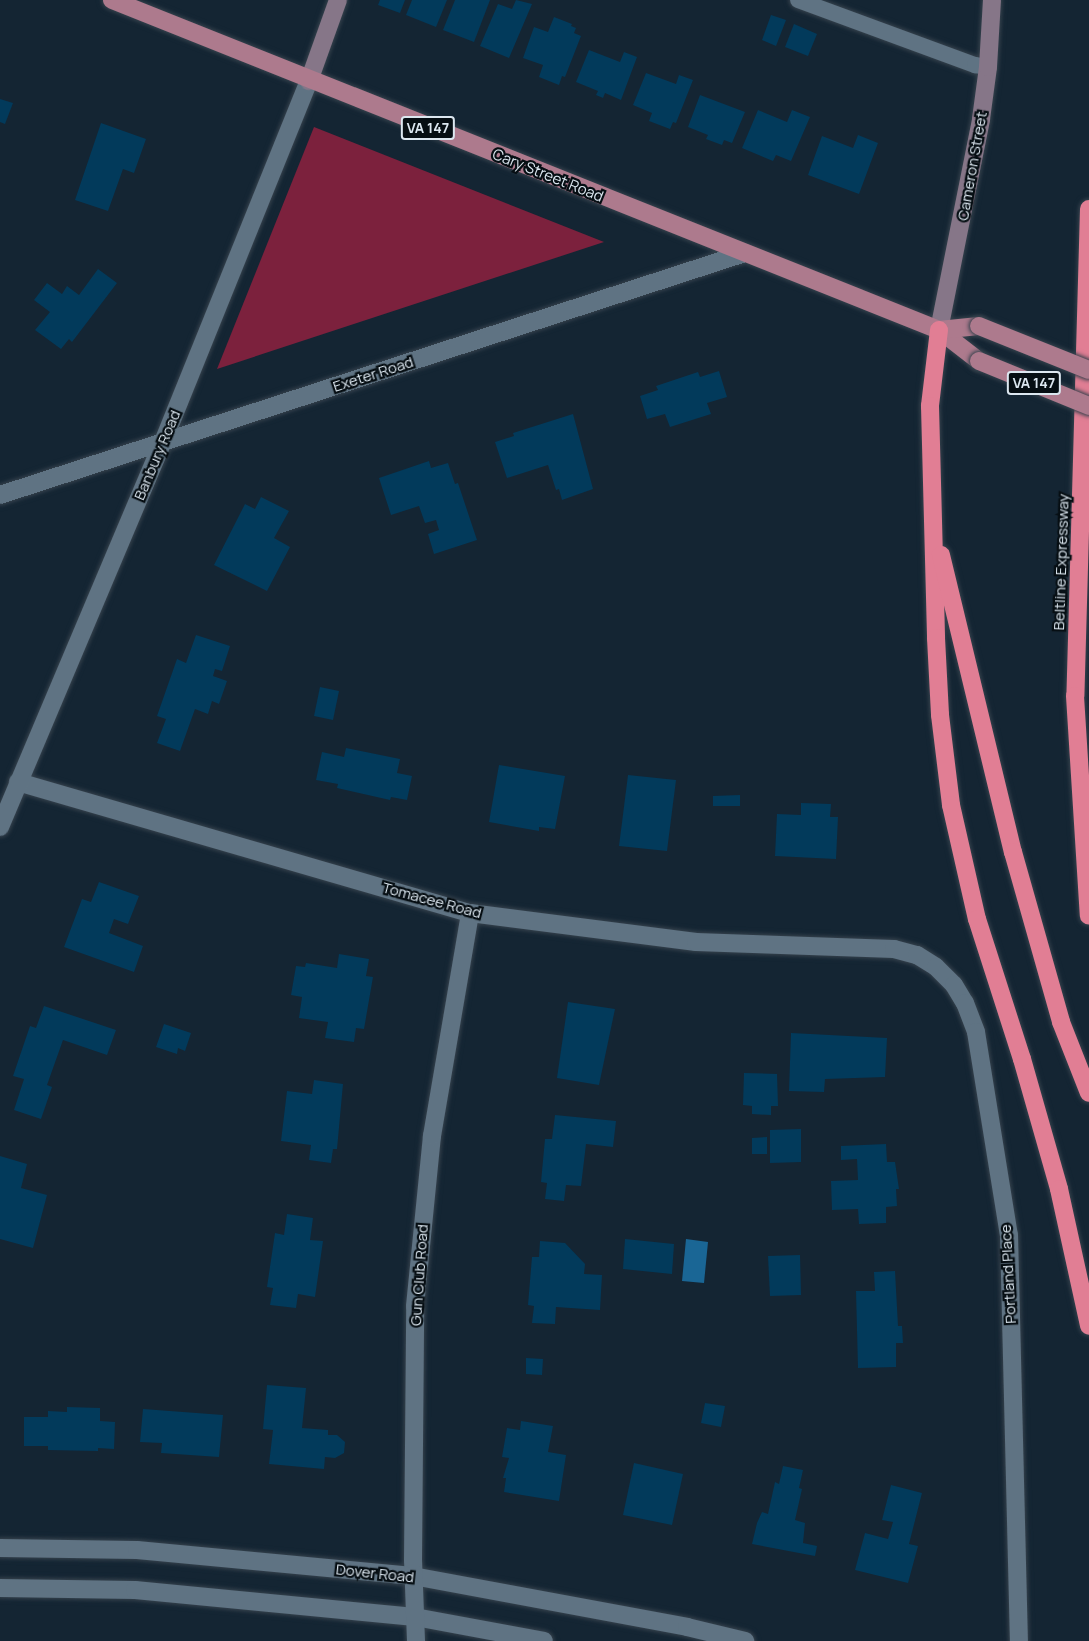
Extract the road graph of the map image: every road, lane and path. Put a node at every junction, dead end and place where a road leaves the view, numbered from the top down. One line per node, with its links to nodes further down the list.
1 (112, 0): 6 (main road, Cary Street Road / VA 147)
2 (338, 0): 6 (main road)
3 (798, 0): 5 (lane)
4 (992, 0): 5 (main road, Cameron Street)
5 (988, 67): 9 (main road, Cameron Street)
6 (309, 81): 8 (main road, Cary Street Road / VA 147); 12 (street, Banbury Road)
7 (1089, 209): 18 (highway, Beltline Expressway)
8 (745, 253): 9 (main road, Cary Street Road / VA 147); 12 (street, Exeter Road)
9 (939, 330): 10 (main road, VA 147, bridge); 11 (main road, Cary Street Road / VA 147, bridge); 14 (highway)
10 (1089, 370)
11 (1089, 406)
12 (163, 442): 13 (street, Exeter Road); 15 (street, Banbury Road)
13 (0, 495)
14 (933, 527): 20 (highway); 21 (highway)
15 (18, 783): 16 (street, Banbury Road); 17 (street, Tomacee Road)
16 (0, 827)
17 (470, 913): 19 (street, Tomacee Road); 23 (street, Gun Club Road)
18 (1089, 916)
19 (894, 949): 29 (street, Portland Place)
20 (1089, 1093)
21 (1089, 1326)
22 (0, 1548): 23 (street, Dover Road)
23 (413, 1576): 25 (street, Gun Club Road); 28 (street, Dover Road)
24 (0, 1588): 25 (street)
25 (415, 1617): 26 (street, Gun Club Road); 27 (street)
26 (416, 1641)
27 (544, 1641)
28 (745, 1641)
29 (1019, 1641)

